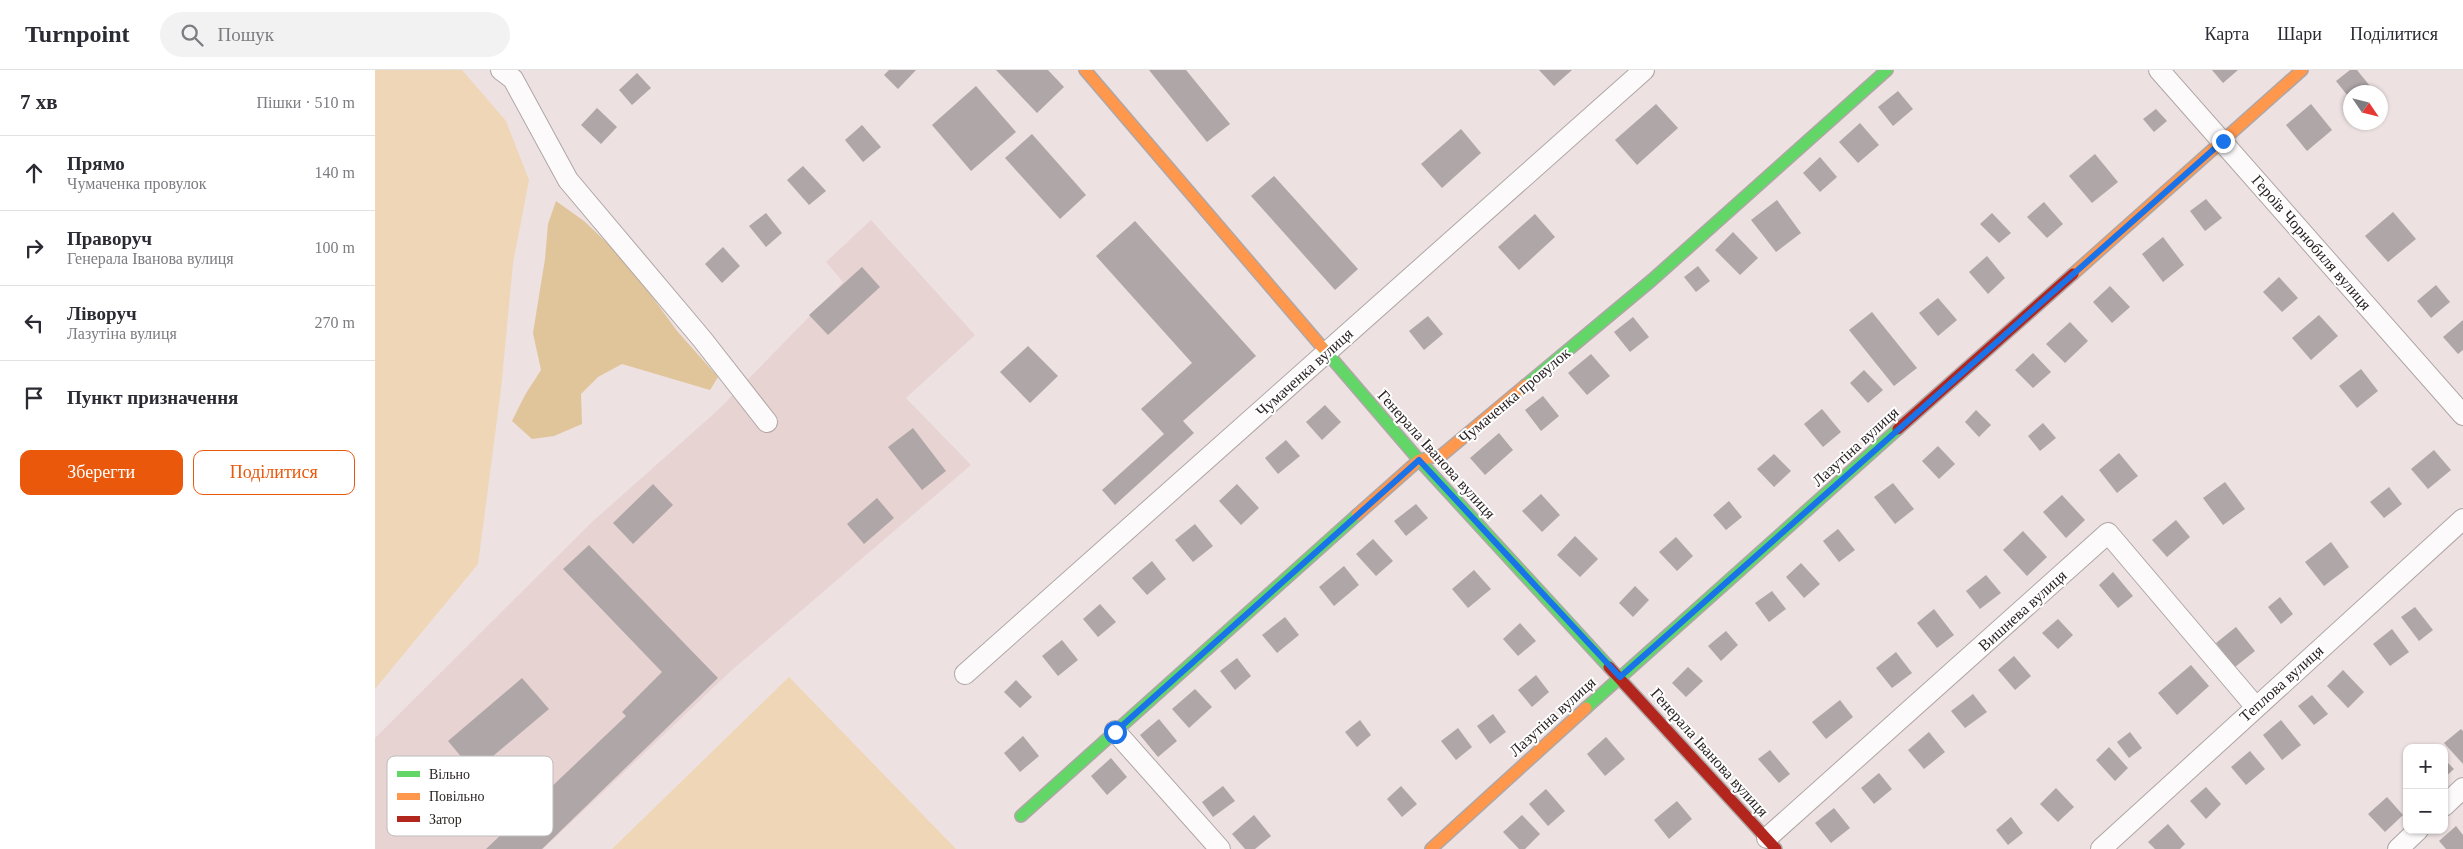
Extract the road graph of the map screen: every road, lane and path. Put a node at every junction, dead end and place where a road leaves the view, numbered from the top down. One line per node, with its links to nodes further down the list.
1 (1085, 70): 8 (street, Генерала Іванова вулиця)
2 (1644, 70): 8 (street, Чумаченка вулиця)
3 (1887, 70): 11 (street, Чумаченка провулок)
4 (2159, 70): 7 (street, Героїв Чорнобиля вулиця)
5 (2302, 70): 7 (street, Лазутіна вулиця)
6 (512, 73): 10 (street)
7 (2223, 141): 9 (street, Героїв Чорнобиля вулиця); 14 (street, Лазутіна вулиця)
8 (1326, 352): 11 (street, Генерала Іванова вулиця); 13 (street, Чумаченка вулиця)
9 (2463, 415)
10 (767, 422)
11 (1419, 460): 14 (street, Генерала Іванова вулиця); 16 (street, Чумаченка провулок)
12 (2463, 519): 15 (street, Теплова вулиця)
13 (965, 674)
14 (1620, 677): 21 (street, Генерала Іванова вулиця); 23 (street, Лазутіна вулиця)
15 (2255, 706): 21 (street, Вишнева вулиця); 24 (street, Теплова вулиця)
16 (1115, 732): 19 (street, Чумаченка провулок); 22 (street)
17 (2463, 788): 18 (street)
18 (2448, 802)
19 (1021, 816)
20 (2414, 834): 25 (street)
21 (1772, 844)
22 (1220, 849)
23 (1431, 849)
24 (2101, 849)
25 (2398, 849)

